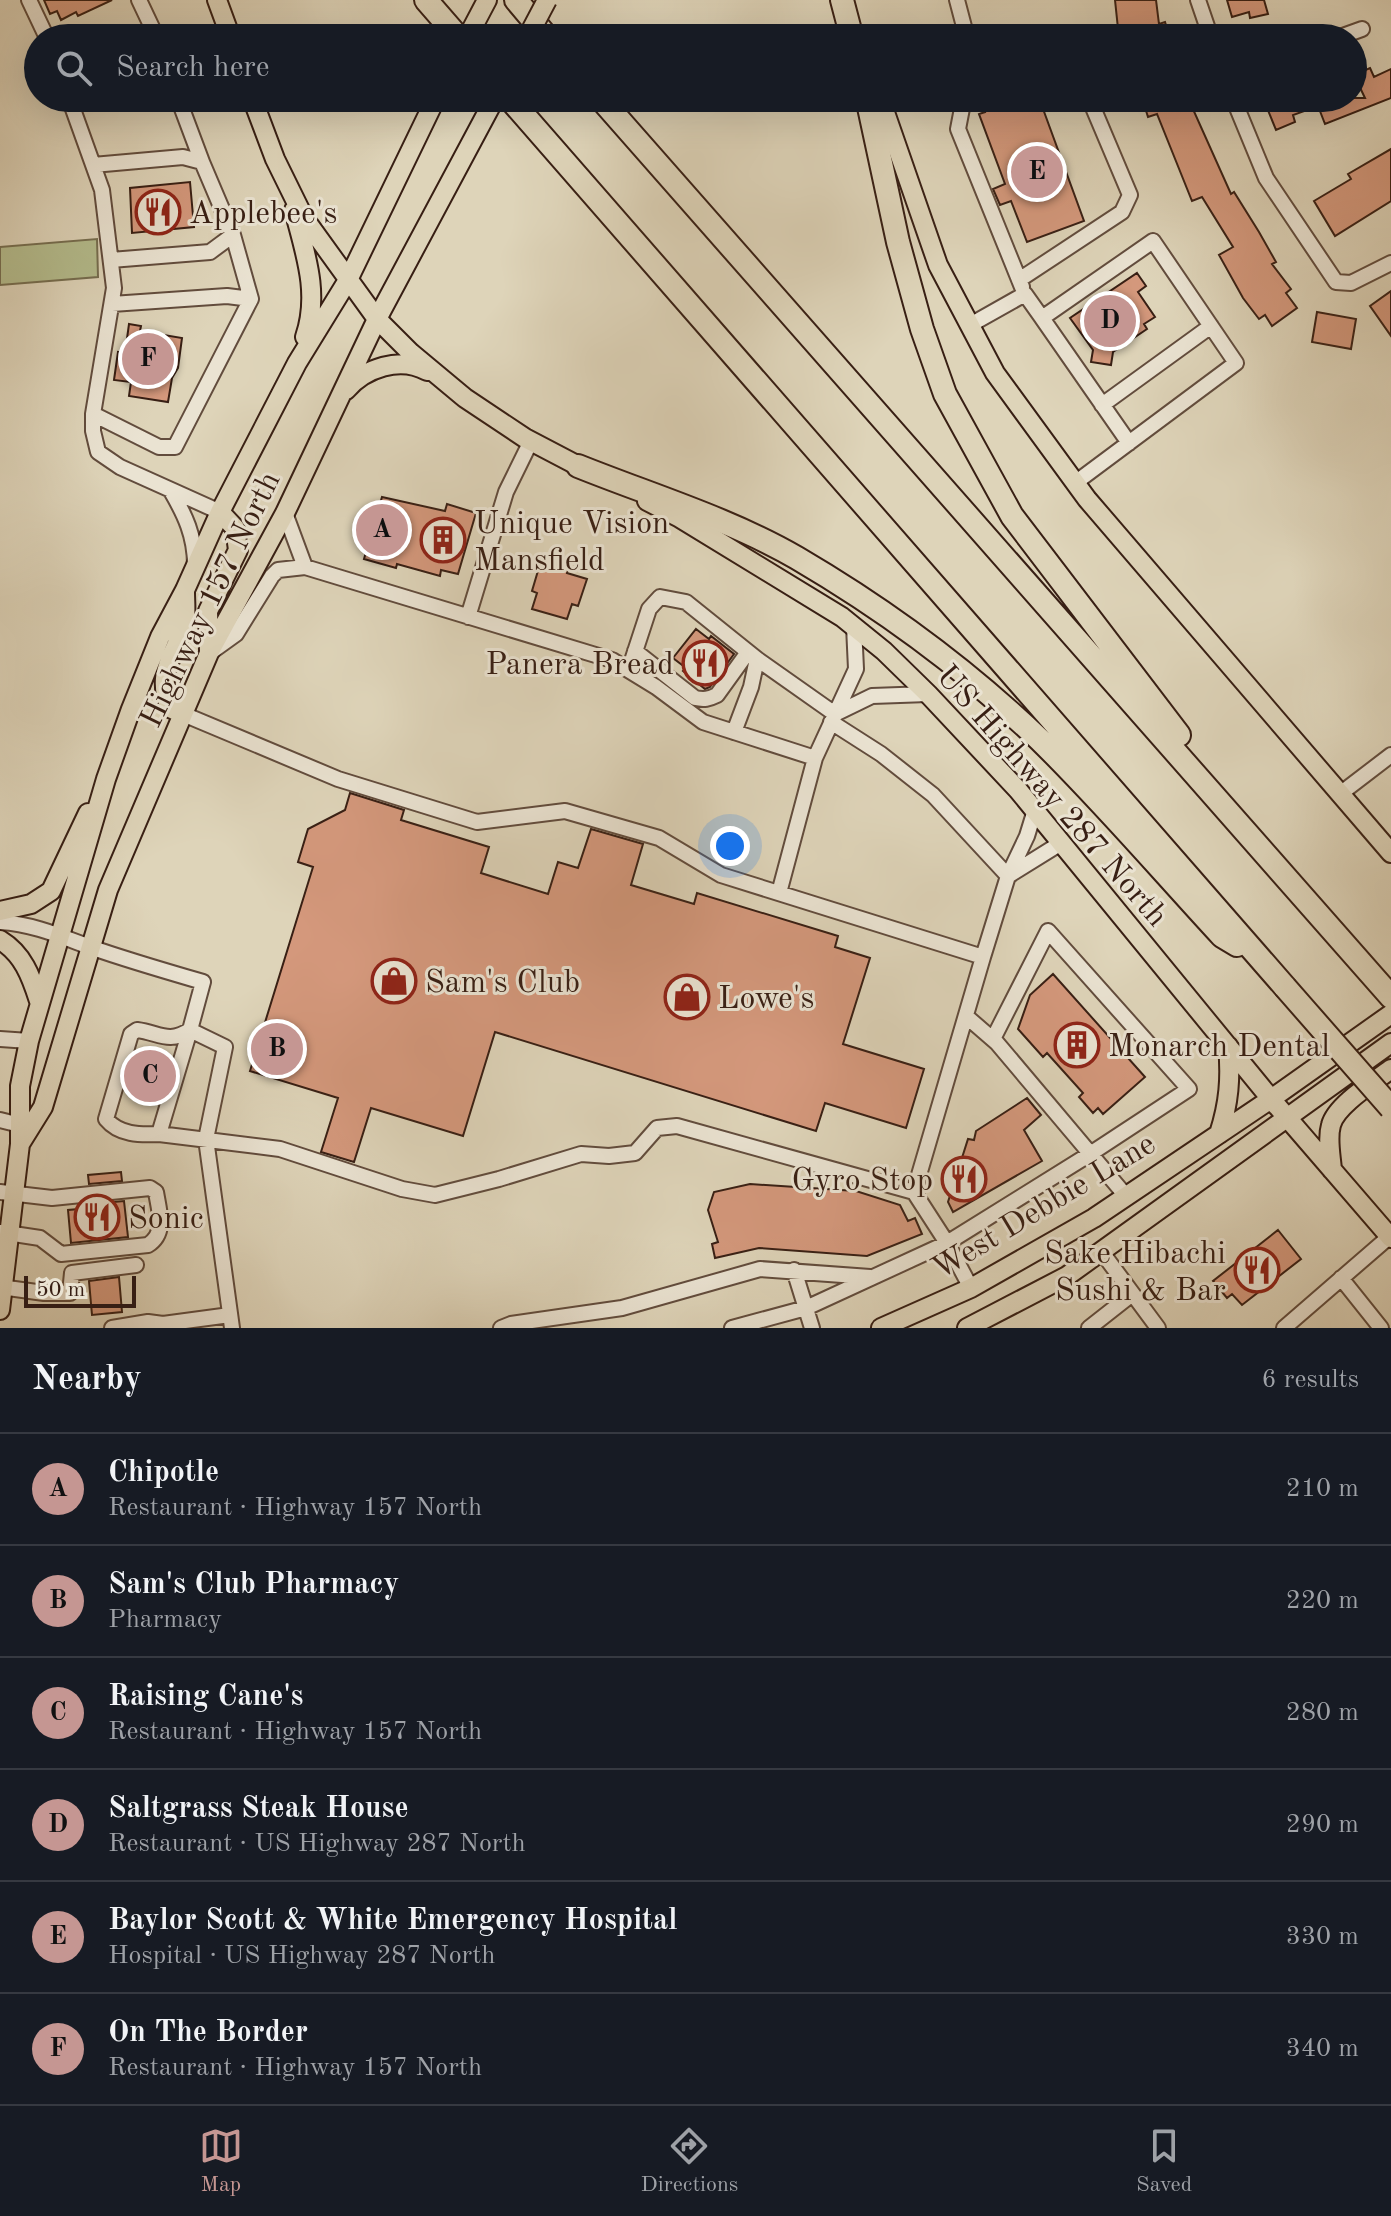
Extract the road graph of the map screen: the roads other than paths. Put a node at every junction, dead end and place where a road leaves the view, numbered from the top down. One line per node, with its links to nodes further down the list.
1 (29, 0): 11 (street)
2 (139, 0): 12 (street)
3 (217, 0): 13 (main road)
4 (426, 0): 14 (highway)
5 (487, 0): 15 (main road)
6 (516, 0): 17 (highway)
7 (547, 0): 16 (main road, bridge)
8 (844, 0): 18 (highway); 19 (main road)
9 (957, 0): 20 (street)
10 (1198, 0): 21 (street)
11 (40, 24)
12 (150, 24)
13 (226, 24)
14 (447, 24)
15 (474, 24)
16 (534, 24)
17 (536, 24)
18 (849, 24)
19 (853, 24)
20 (963, 24)
21 (1206, 24)
22 (74, 112): 35 (street)
23 (183, 112): 34 (street)
24 (257, 112): 36 (main road, US Highway 287 North)
25 (429, 112): 40 (main road, Highway 157 North)
26 (488, 112): 45 (main road, Highway 157 North)
27 (521, 112): 89 (highway)
28 (612, 112): 78 (highway)
29 (870, 112): 78 (highway)
30 (885, 112): 46 (main road)
31 (961, 112): 41 (street)
32 (1095, 112): 41 (street)
33 (1239, 112): 39 (street)
34 (202, 162): 35 (street); 37 (street)
35 (93, 165): 38 (street)
36 (289, 188): 40 (main road, US Highway 287 North); 48 (main road)
37 (233, 235): 38 (street); 42 (street)
38 (111, 260): 43 (street)
39 (1391, 263)
40 (348, 280): 45 (main road, US Highway 287 North); 48 (main road, Highway 157 North)
41 (1022, 287): 44 (street); 46 (street)
42 (251, 299): 43 (street); 52 (street)
43 (112, 304): 52 (street)
44 (1042, 318): 47 (street); 51 (street)
45 (377, 319): 49 (main road, US Highway 287 North); 50 (main road, Highway 157 North)
46 (970, 325): 56 (main road)
47 (1211, 326): 51 (street); 54 (street)
48 (297, 363): 58 (main road, Highway 157 North)
49 (441, 379): 50 (main road); 53 (main road, US Highway 287 North)
50 (339, 399): 59 (main road, Highway 157 North)
51 (1102, 405): 54 (street)
52 (93, 414): 57 (street)
53 (531, 441): 55 (main road, US Highway 287 North); 63 (street)
54 (1129, 443): 56 (street)
55 (578, 466): 64 (main road, US Highway 287 North); 89 (highway)
56 (1075, 483): 76 (main road)
57 (171, 490): 58 (street); 61 (street)
58 (220, 512): 61 (main road, Highway 157 North); 66 (main road)
59 (285, 513): 60 (street); 66 (main road, Highway 157 North)
60 (305, 567): 63 (street); 66 (street)
61 (195, 568): 62 (main road, Highway 157 North)
62 (185, 590): 70 (main road); 75 (main road, Highway 157 North)
63 (468, 617): 68 (street)
64 (854, 626): 69 (main road, US Highway 287 North); 71 (street)
65 (635, 651): 67 (street); 67 (street); 68 (street)
66 (209, 653): 70 (main road, Highway 157 North)
67 (752, 656): 71 (street); 72 (street)
68 (629, 670): 72 (street)
69 (928, 694): 71 (street); 77 (main road, US Highway 287 North)
70 (183, 714): 82 (street); 87 (main road, Highway 157 North)
71 (833, 718): 74 (street); 81 (street)
72 (734, 732): 74 (street)
73 (1391, 755): 76 (street)
74 (815, 758): 82 (street)
75 (106, 779): 83 (main road); 85 (main road, Highway 157 North)
76 (1340, 794): 80 (main road)
77 (1035, 810): 79 (main road, US Highway 287 North); 81 (street)
78 (1243, 828): 90 (highway)
79 (1061, 843): 81 (street); 99 (main road, US Highway 287 North)
80 (1391, 853)
81 (1008, 876): 88 (street)
82 (779, 893): 88 (street)
83 (0, 911)
84 (0, 922): 85 (street)
85 (60, 934): 87 (street); 91 (main road, Highway 157 North)
86 (0, 940): 91 (main road)
87 (89, 947): 94 (street); 105 (main road, Highway 157 North)
88 (983, 957): 93 (street)
89 (1264, 961): 102 (highway, bridge)
90 (1391, 997)
91 (39, 1001): 97 (main road, Highway 157 North)
92 (1391, 1014): 101 (main road, West Debbie Lane)
93 (967, 1017): 96 (street); 111 (street)
94 (190, 1030): 106 (street); 106 (street); 108 (street)
95 (0, 1039): 97 (street)
96 (993, 1039): 109 (street); 109 (street)
97 (29, 1041): 105 (main road, Highway 157 North)
98 (1391, 1043): 103 (main road, West Debbie Lane)
99 (1228, 1046): 101 (main road, US Highway 287 North); 107 (main road)
100 (1391, 1069): 110 (main road)
101 (1271, 1099): 103 (main road, US Highway 287 North); 107 (main road, West Debbie Lane)
102 (1391, 1108)
103 (1288, 1118): 110 (main road, US Highway 287 North); 117 (main road, West Debbie Lane)
104 (0, 1120): 105 (street)
105 (20, 1134): 112 (main road, Highway 157 North)
106 (159, 1134): 108 (street)
107 (1219, 1134): 113 (main road, West Debbie Lane)
108 (206, 1139): 111 (street); 127 (street)
109 (1090, 1154): 113 (street); 116 (street)
110 (1332, 1170): 115 (main road, US Highway 287 North)
111 (914, 1192): 116 (street)
112 (7, 1194): 114 (main road, Highway 157 North); 114 (street)
113 (1126, 1196): 123 (main road, West Debbie Lane)
114 (5, 1233): 122 (main road, Highway 157 North)
115 (1390, 1238): 121 (street)
116 (947, 1243): 120 (street); 123 (street)
117 (1101, 1251): 124 (street); 133 (main road, West Debbie Lane)
118 (136, 1265): 122 (street)
119 (794, 1270): 120 (street); 125 (street); 129 (street)
120 (875, 1277): 125 (street)
121 (1341, 1278): 136 (street); 137 (street)
122 (2, 1288): 126 (main road, Highway 157 North)
123 (971, 1288): 132 (main road, West Debbie Lane)
124 (1131, 1295): 134 (street); 135 (street)
125 (806, 1308): 130 (street); 131 (street)
126 (0, 1310)
127 (231, 1322): 128 (street)
128 (112, 1328)
129 (501, 1328)
130 (732, 1328)
131 (812, 1328)
132 (881, 1328)
133 (967, 1328)
134 (1089, 1328)
135 (1158, 1328)
136 (1284, 1328)
137 (1381, 1328)

